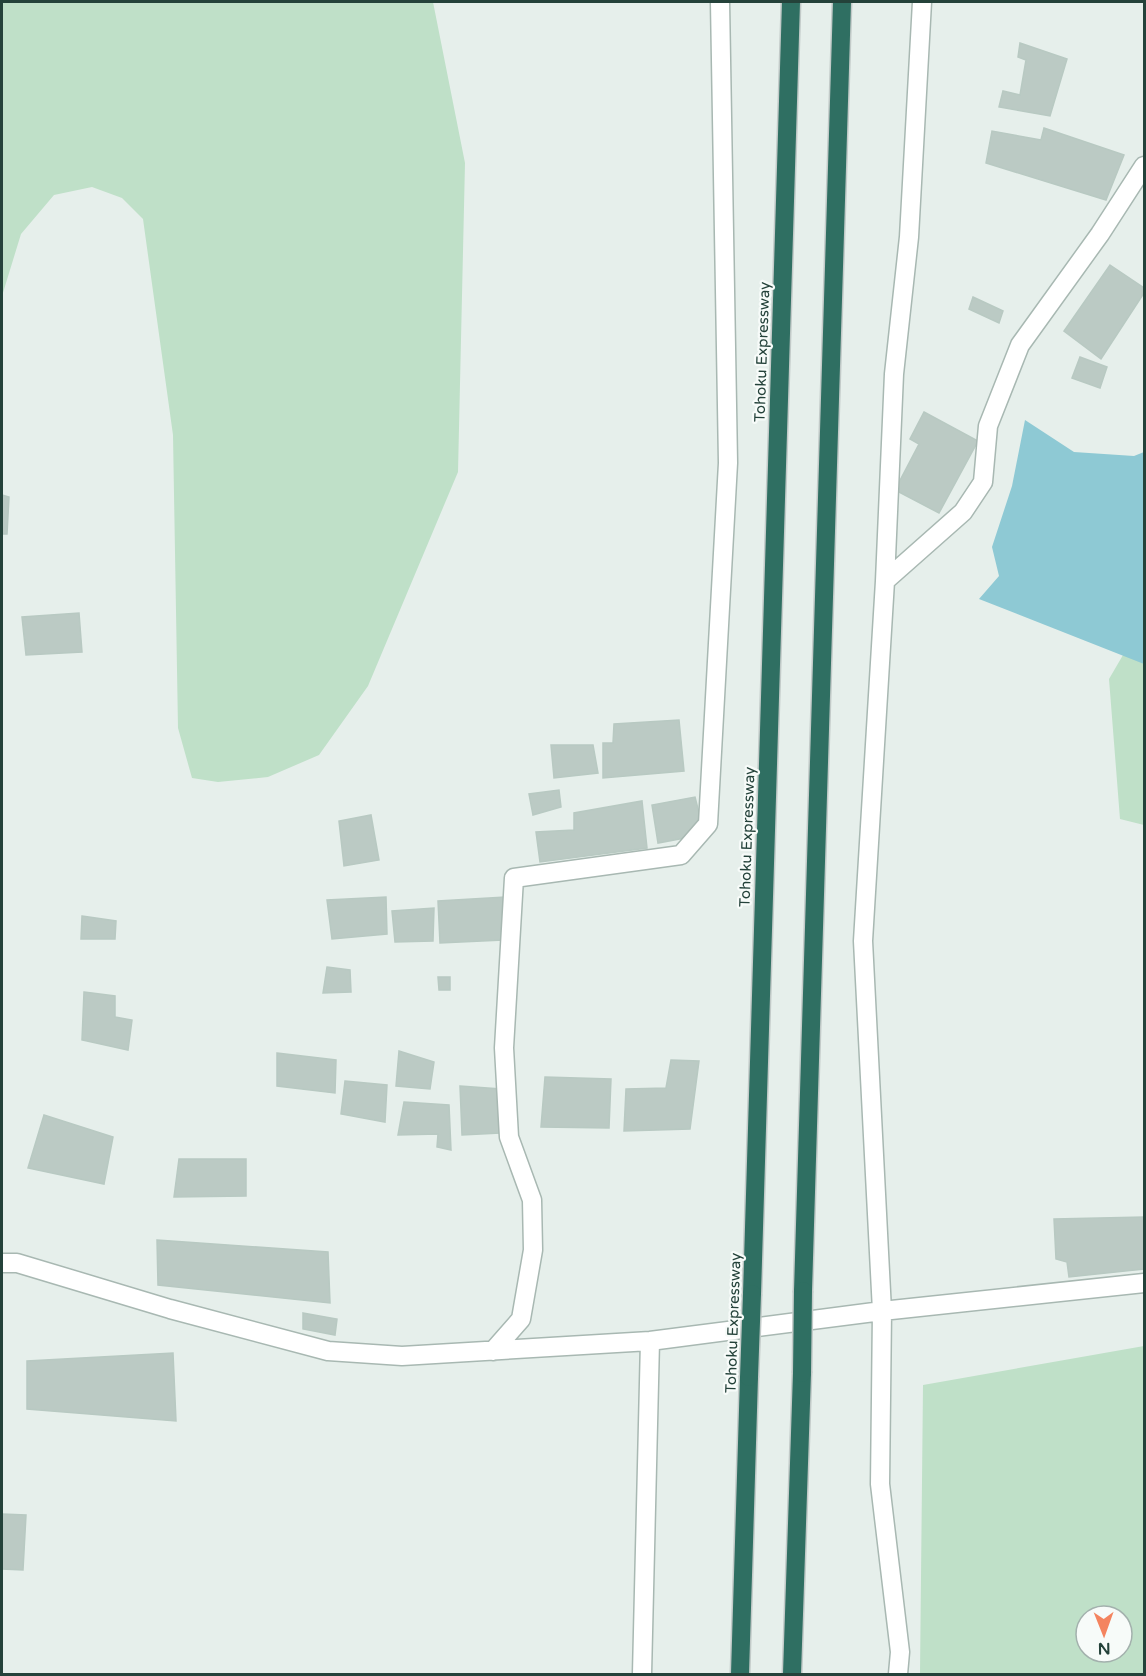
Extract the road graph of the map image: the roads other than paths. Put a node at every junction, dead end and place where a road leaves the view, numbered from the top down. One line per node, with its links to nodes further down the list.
1 (720, 2): 11 (street)
2 (791, 2): 13 (highway, Tohoku Expressway, bridge)
3 (842, 2): 14 (highway, bridge)
4 (922, 2): 6 (street)
5 (1144, 165): 6 (street)
6 (885, 581): 9 (street)
7 (2, 1263): 11 (street)
8 (1144, 1283): 9 (street)
9 (882, 1311): 10 (street); 15 (street)
10 (650, 1341): 11 (street); 12 (street)
11 (493, 1352)
12 (642, 1674)
13 (740, 1674)
14 (792, 1674)
15 (898, 1674)

